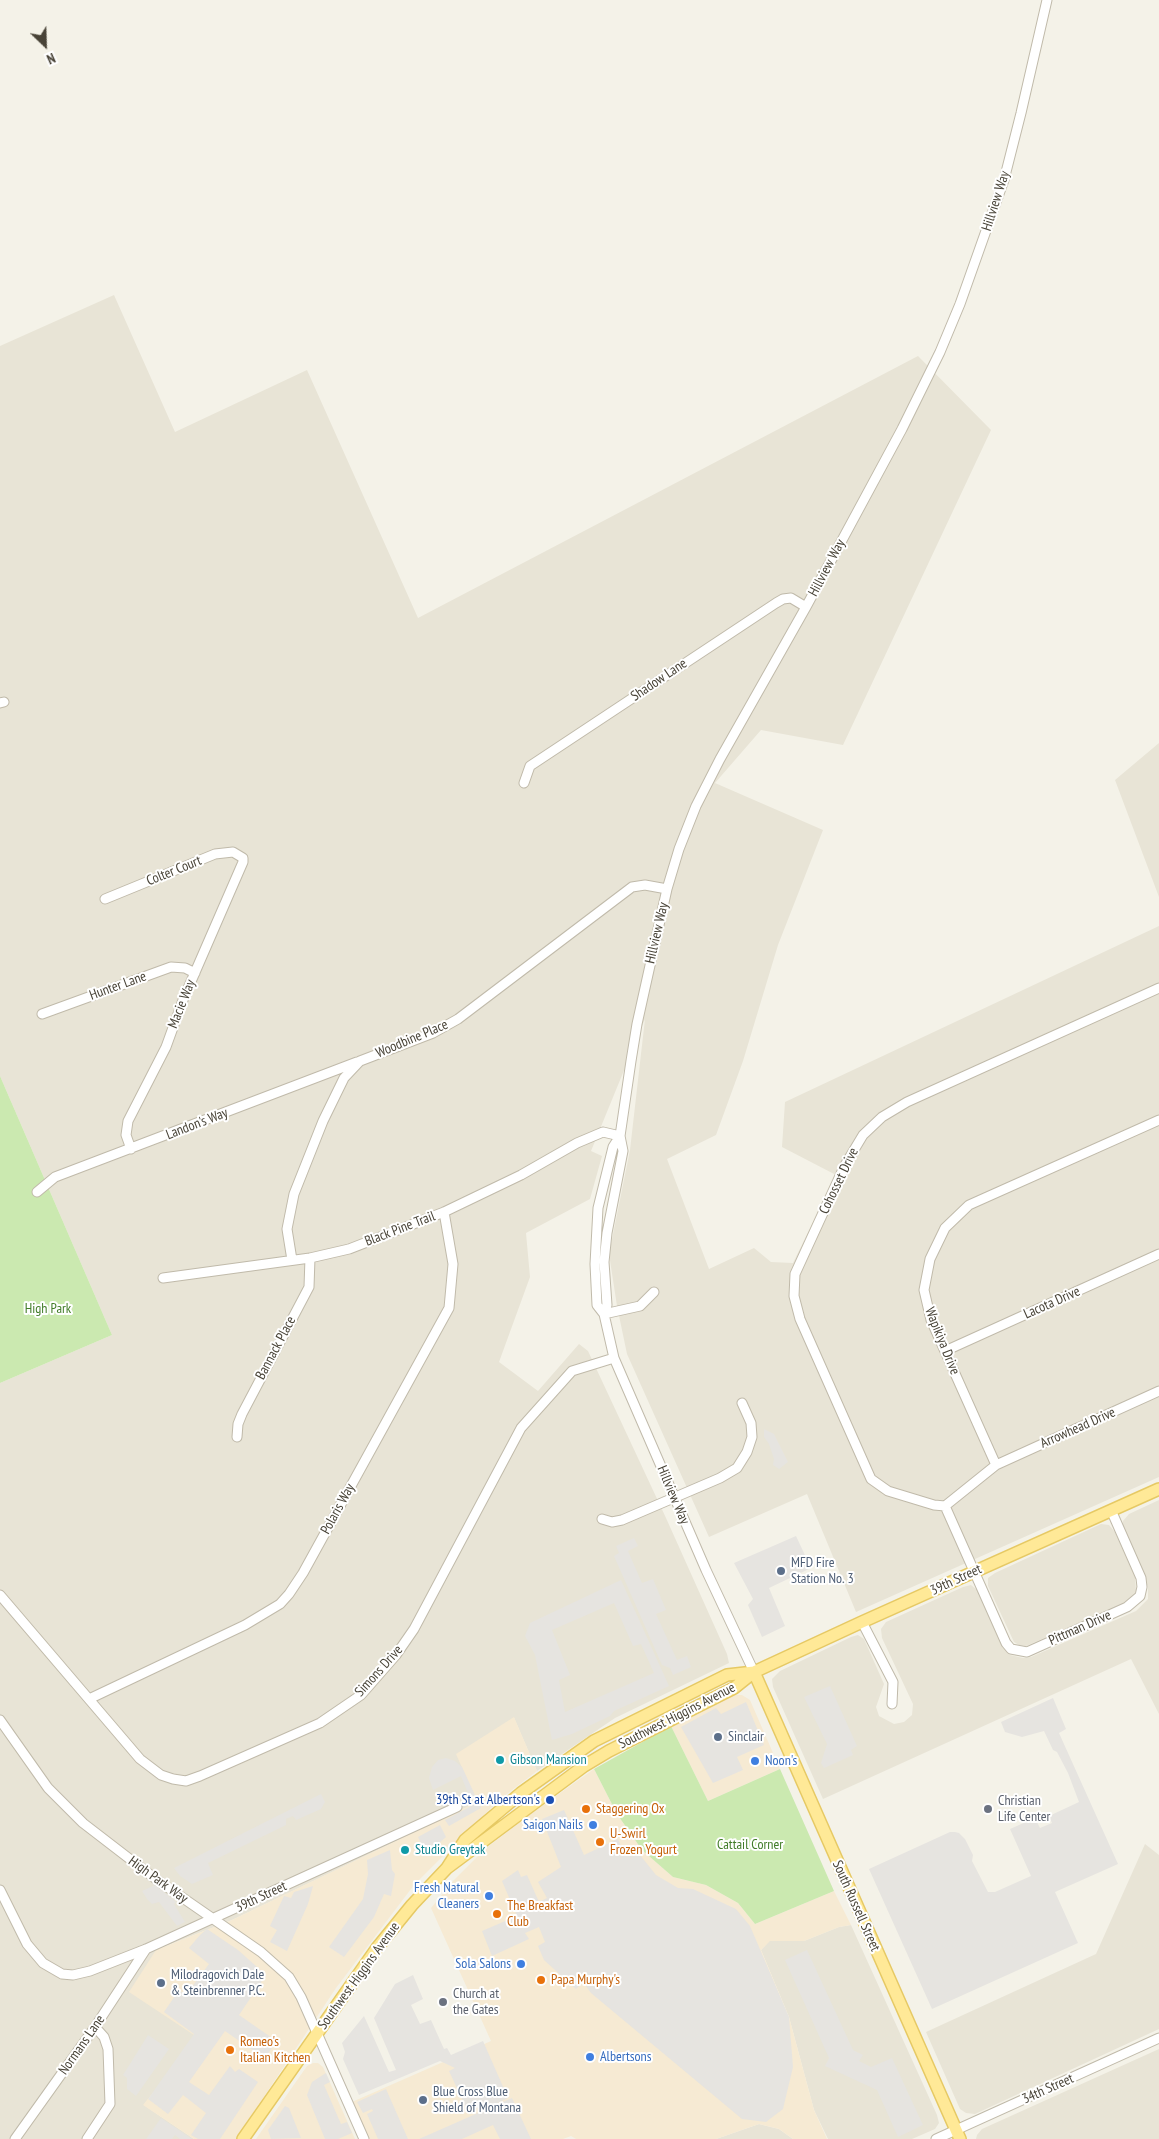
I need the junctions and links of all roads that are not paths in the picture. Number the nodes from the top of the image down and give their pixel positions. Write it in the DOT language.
graph roads {
  1 [pos="1047,0"];
  2 [pos="806,607"];
  3 [pos="524,783"];
  4 [pos="243,858"];
  5 [pos="667,890"];
  6 [pos="105,899"];
  7 [pos="195,973"];
  8 [pos="1159,988"];
  9 [pos="42,1014"];
  10 [pos="360,1061"];
  11 [pos="1159,1120"];
  12 [pos="620,1136"];
  13 [pos="131,1149"];
  14 [pos="37,1192"];
  15 [pos="444,1212"];
  16 [pos="1159,1254"];
  17 [pos="310,1258"];
  18 [pos="292,1260"];
  19 [pos="163,1278"];
  20 [pos="654,1292"];
  21 [pos="604,1314"];
  22 [pos="945,1351"];
  23 [pos="614,1358"];
  24 [pos="1159,1391"];
  25 [pos="742,1403"];
  26 [pos="237,1437"];
  27 [pos="996,1464"];
  28 [pos="1159,1489"];
  29 [pos="675,1498"];
  30 [pos="945,1506"];
  31 [pos="1111,1510"];
  32 [pos="602,1519"];
  33 [pos="975,1571"];
  34 [pos="0,1595"];
  35 [pos="862,1622"];
  36 [pos="754,1672"];
  37 [pos="88,1699"];
  38 [pos="892,1704"];
  39 [pos="0,1720"];
  40 [pos="594,1741"];
  41 [pos="457,1808"];
  42 [pos="505,1824"];
  43 [pos="448,1868"];
  44 [pos="0,1890"];
  45 [pos="213,1919"];
  46 [pos="146,1949"];
  47 [pos="95,2027"];
  48 [pos="317,2034"];
  49 [pos="1159,2038"];
  50 [pos="958,2135"];
  51 [pos="16,2139"];
  52 [pos="87,2139"];
  53 [pos="243,2139"];
  54 [pos="364,2139"];
  55 [pos="936,2139"];
  1 -- 2 [label="street, Hillview Way"];
  2 -- 3 [label="street, Shadow Lane"];
  2 -- 5 [label="street, Hillview Way"];
  4 -- 6 [label="street, Colter Court"];
  4 -- 7 [label="street, Macie Way"];
  5 -- 10 [label="street, Woodbine Place"];
  5 -- 12 [label="street, Hillview Way"];
  7 -- 9 [label="street, Hunter Lane"];
  7 -- 13 [label="street, Macie Way"];
  8 -- 30 [label="street, Cohosset Drive"];
  10 -- 13 [label="street, Landon's Way"];
  10 -- 18 [label="street, Woodbine Place"];
  11 -- 22 [label="street, Wapikiya Drive"];
  12 -- 15 [label="street, Black Pine Trail"];
  12 -- 21 [label="street, Hillview Way"];
  12 -- 21 [label="street, Hillview Way"];
  13 -- 14 [label="street, Landon's Way"];
  15 -- 17 [label="street, Black Pine Trail"];
  15 -- 37 [label="street, Polaris Way"];
  16 -- 22 [label="street, Lacota Drive"];
  17 -- 18 [label="street, Black Pine Trail"];
  17 -- 26 [label="street, Bannack Place"];
  18 -- 19 [label="street, Black Pine Trail"];
  20 -- 21 [label="street"];
  21 -- 23 [label="street, Hillview Way"];
  22 -- 27 [label="street, Wapikiya Drive"];
  23 -- 29 [label="street, Hillview Way"];
  23 -- 37 [label="street, Simons Drive"];
  24 -- 27 [label="street, Arrowhead Drive"];
  25 -- 29 [label="street"];
  27 -- 30 [label="street"];
  28 -- 31 [label="main road, 39th Street"];
  29 -- 32 [label="street"];
  29 -- 36 [label="street, Hillview Way"];
  30 -- 33 [label="street"];
  31 -- 33 [label="main road, 39th Street"];
  31 -- 33 [label="street, Pittman Drive"];
  33 -- 35 [label="main road, 39th Street"];
  34 -- 37 [label="street, Simons Drive"];
  35 -- 36 [label="main road, 39th Street"];
  35 -- 38 [label="street"];
  36 -- 40 [label="main road, Southwest Higgins Avenue"];
  36 -- 42 [label="main road, Southwest Higgins Avenue"];
  36 -- 50 [label="main road, South Russell Street"];
  39 -- 45 [label="street, High Park Way"];
  40 -- 42 [label="main road, Southwest Higgins Avenue"];
  40 -- 43 [label="main road, Southwest Higgins Avenue"];
  41 -- 45 [label="street, 39th Street"];
  42 -- 43 [label="main road, Southwest Higgins Avenue"];
  43 -- 48 [label="main road, Southwest Higgins Avenue"];
  44 -- 46 [label="street, 39th Street"];
  45 -- 46 [label="street, 39th Street"];
  45 -- 48 [label="street, High Park Way"];
  46 -- 47 [label="street, Normans Lane"];
  47 -- 51 [label="street, Normans Lane"];
  47 -- 52 [label="street"];
  48 -- 53 [label="main road, Southwest Higgins Avenue"];
  48 -- 54 [label="street, High Park Way"];
  49 -- 50 [label="street, 34th Street"];
  50 -- 55 [label="street, 34th Street"];
}
